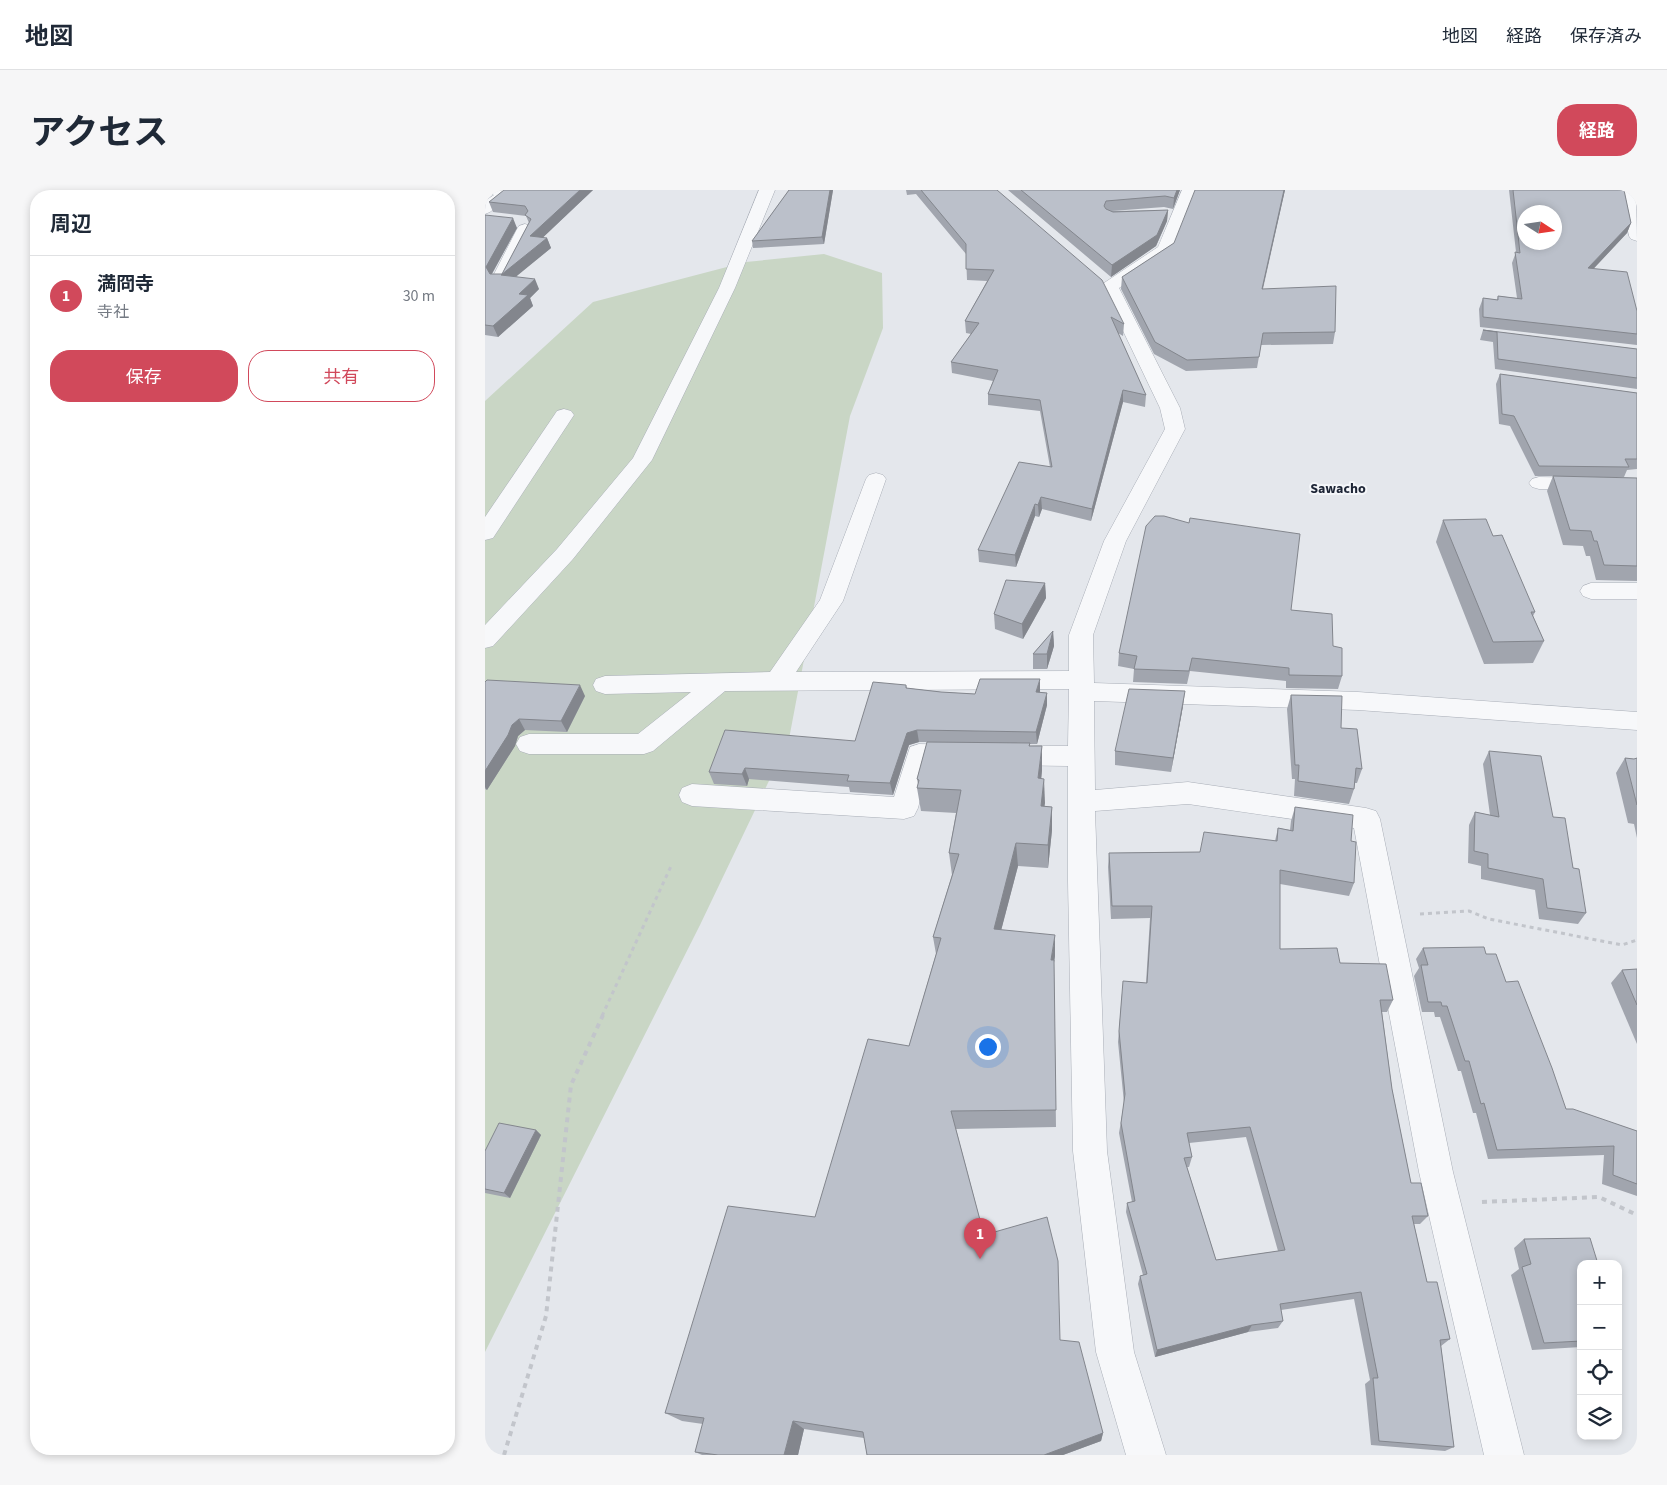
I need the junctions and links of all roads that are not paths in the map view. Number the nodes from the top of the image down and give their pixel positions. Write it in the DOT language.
graph roads {
  1 [pos="767,190"];
  2 [pos="1190,190"];
  3 [pos="1627,190"];
  4 [pos="502,191"];
  5 [pos="488,215"];
  6 [pos="520,223"];
  7 [pos="1637,236"];
  8 [pos="500,278"];
  9 [pos="564,415"];
  10 [pos="876,479"];
  11 [pos="1539,483"];
  12 [pos="1637,484"];
  13 [pos="485,532"];
  14 [pos="1637,591"];
  15 [pos="1591,592"];
  16 [pos="488,632"];
  17 [pos="777,682"];
  18 [pos="718,683"];
  19 [pos="605,685"];
  20 [pos="1080,686"];
  21 [pos="1637,721"];
  22 [pos="529,744"];
  23 [pos="1081,756"];
  24 [pos="692,796"];
  25 [pos="1081,802"];
  26 [pos="1146,1455"];
  27 [pos="1504,1455"];
  1 -- 16 [label="street"];
  2 -- 20 [label="street"];
  3 -- 7 [label="street"];
  4 -- 5 [label="street"];
  6 -- 8 [label="street"];
  9 -- 13 [label="street"];
  10 -- 17 [label="street"];
  11 -- 12 [label="street"];
  14 -- 15 [label="street"];
  17 -- 18 [label="street"];
  17 -- 20 [label="street"];
  18 -- 19 [label="street"];
  18 -- 22 [label="street"];
  20 -- 21 [label="street"];
  20 -- 23 [label="street"];
  23 -- 24 [label="street"];
  23 -- 25 [label="street"];
  25 -- 26 [label="street"];
  25 -- 27 [label="street"];
}
